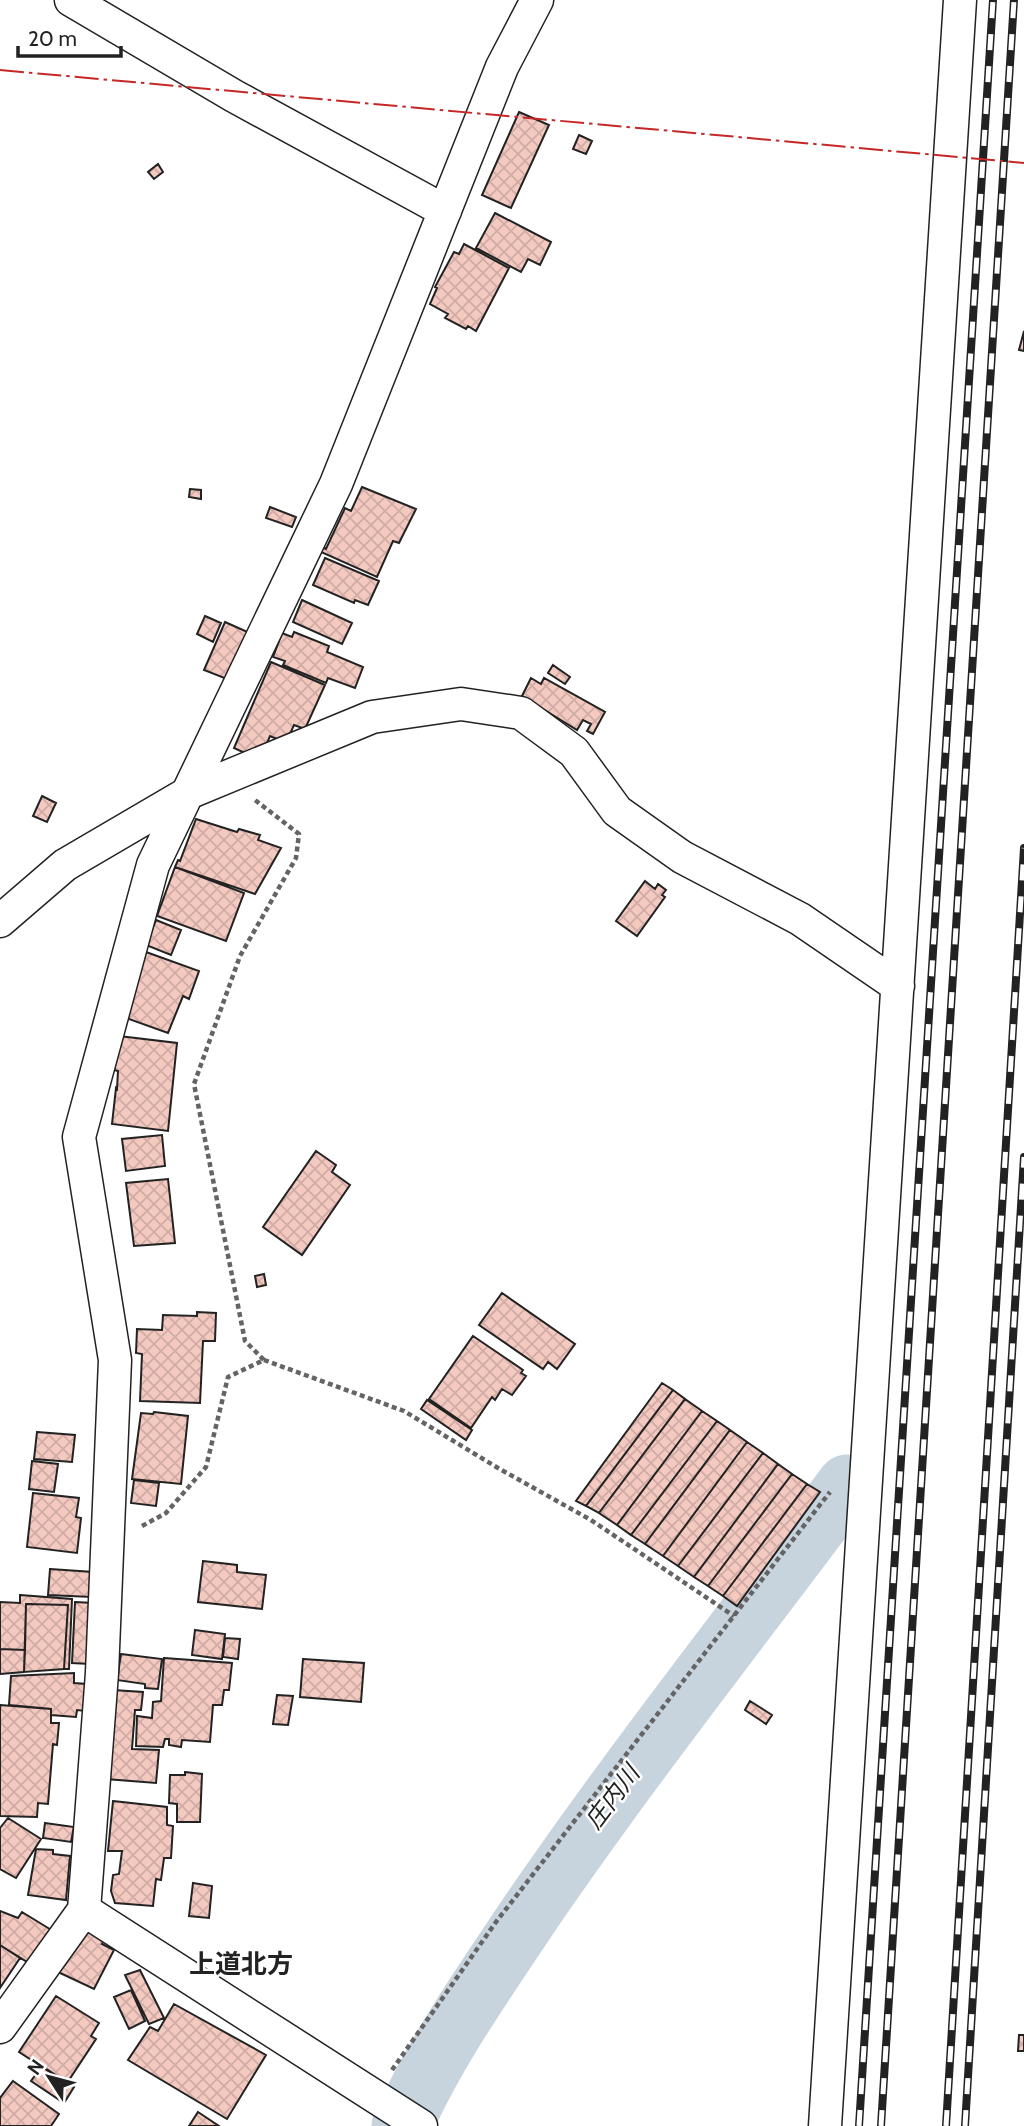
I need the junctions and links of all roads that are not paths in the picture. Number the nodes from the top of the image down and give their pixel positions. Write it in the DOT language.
graph roads {
  1 [pos="71,0"];
  2 [pos="537,0"];
  3 [pos="960,0"];
  4 [pos="445,211"];
  5 [pos="188,793"];
  6 [pos="0,921"];
  7 [pos="898,986"];
  8 [pos="84,1910"];
  9 [pos="0,2027"];
  10 [pos="421,2126"];
  11 [pos="825,2126"];
  1 -- 4 [label="street"];
  2 -- 4 [label="street"];
  3 -- 7 [label="street"];
  4 -- 5 [label="street"];
  5 -- 6 [label="street"];
  5 -- 7 [label="street"];
  5 -- 8 [label="street"];
  7 -- 11 [label="street"];
  8 -- 9 [label="street"];
  8 -- 10 [label="street"];
}
